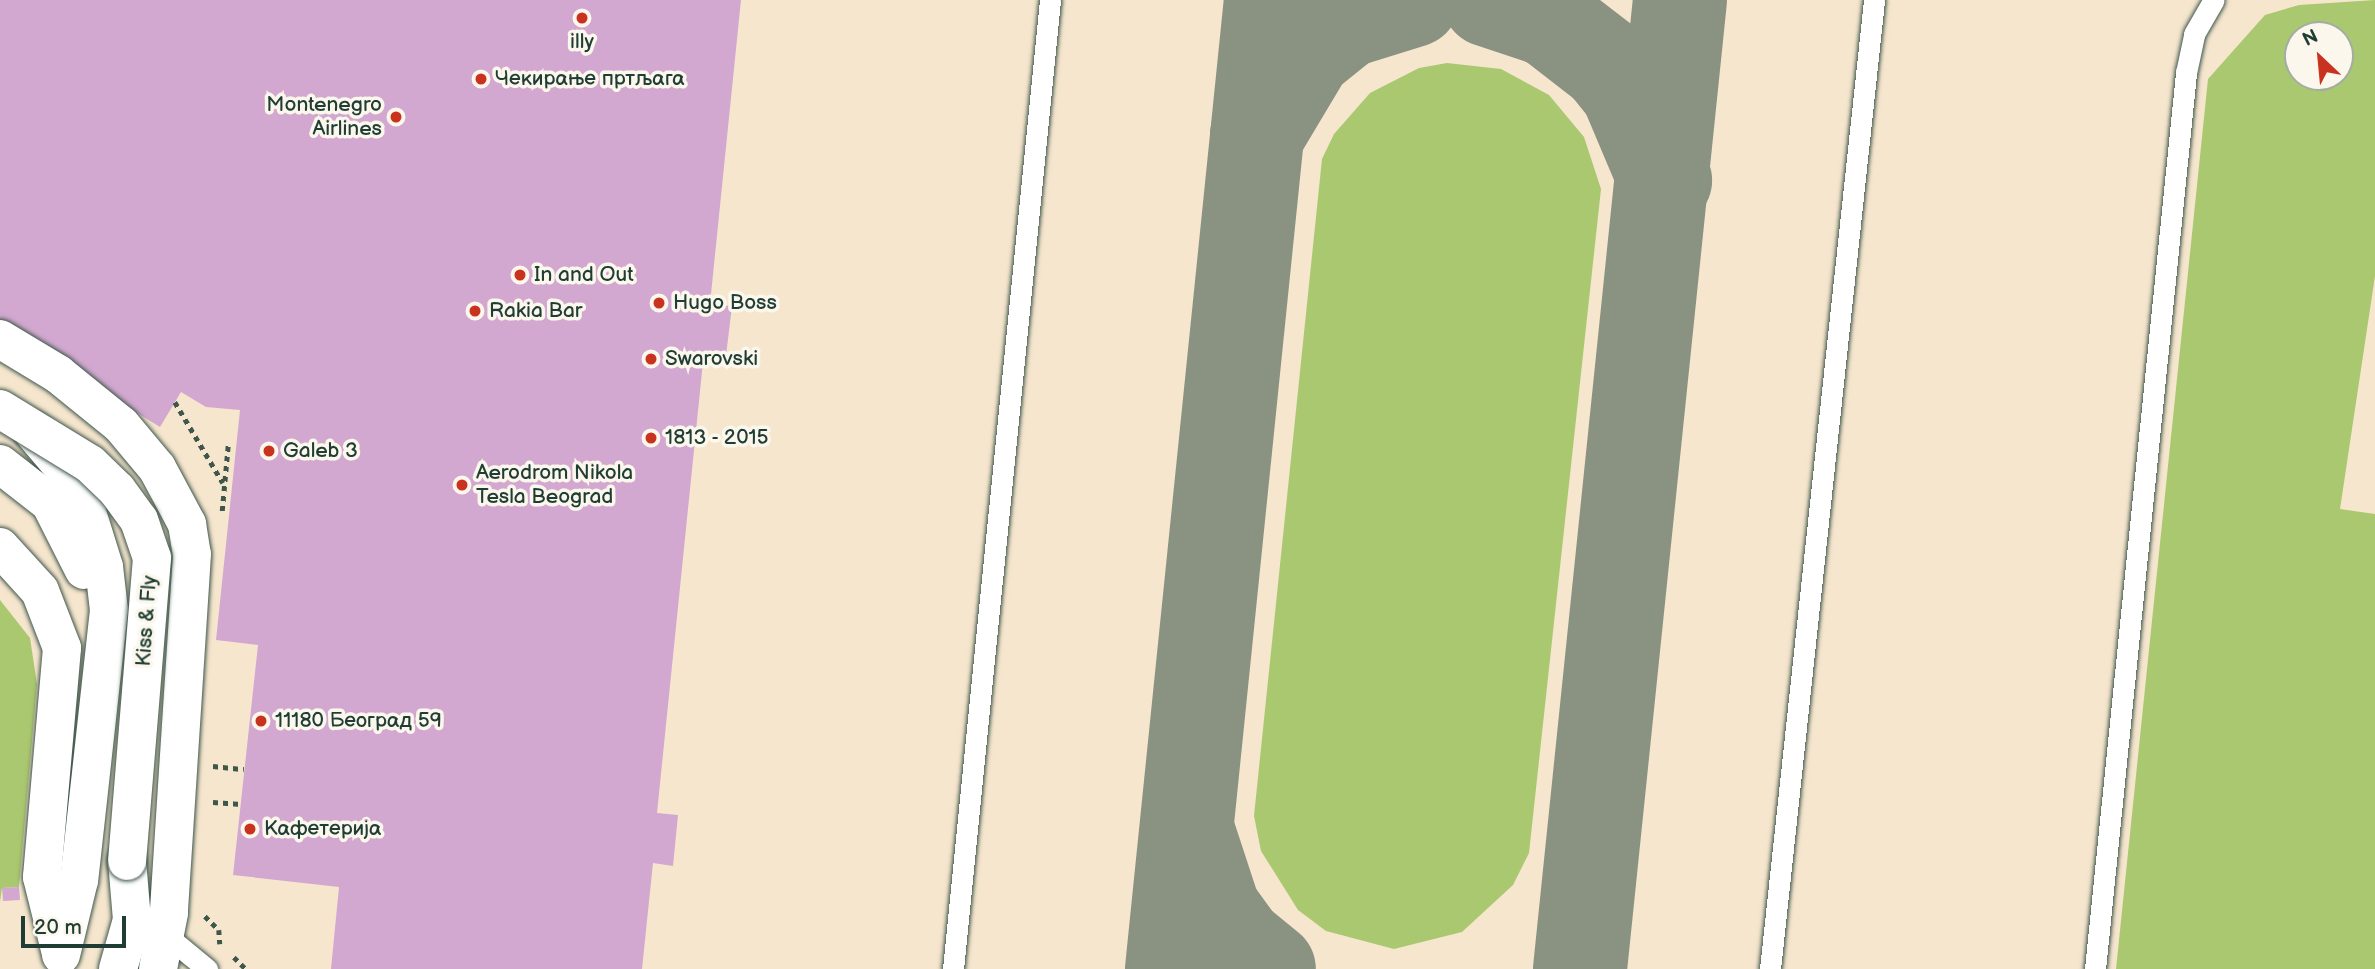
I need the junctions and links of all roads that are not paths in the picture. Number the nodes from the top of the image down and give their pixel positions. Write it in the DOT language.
graph roads {
  1 [pos="1050,0"];
  2 [pos="1874,0"];
  3 [pos="2214,0"];
  4 [pos="0,339"];
  5 [pos="0,402"];
  6 [pos="0,409"];
  7 [pos="0,464"];
  8 [pos="0,547"];
  9 [pos="174,932"];
  10 [pos="62,962"];
  11 [pos="118,968"];
  12 [pos="207,969"];
  13 [pos="953,969"];
  14 [pos="1770,969"];
  15 [pos="2095,969"];
  1 -- 13 [label="lane"];
  2 -- 14 [label="lane"];
  3 -- 15 [label="lane"];
  4 -- 9 [label="street"];
  5 -- 10 [label="street"];
  6 -- 11 [label="street, Kiss & Fly, bridge"];
  7 -- 10 [label="street"];
  8 -- 10 [label="street"];
  9 -- 12 [label="lane"];
}
